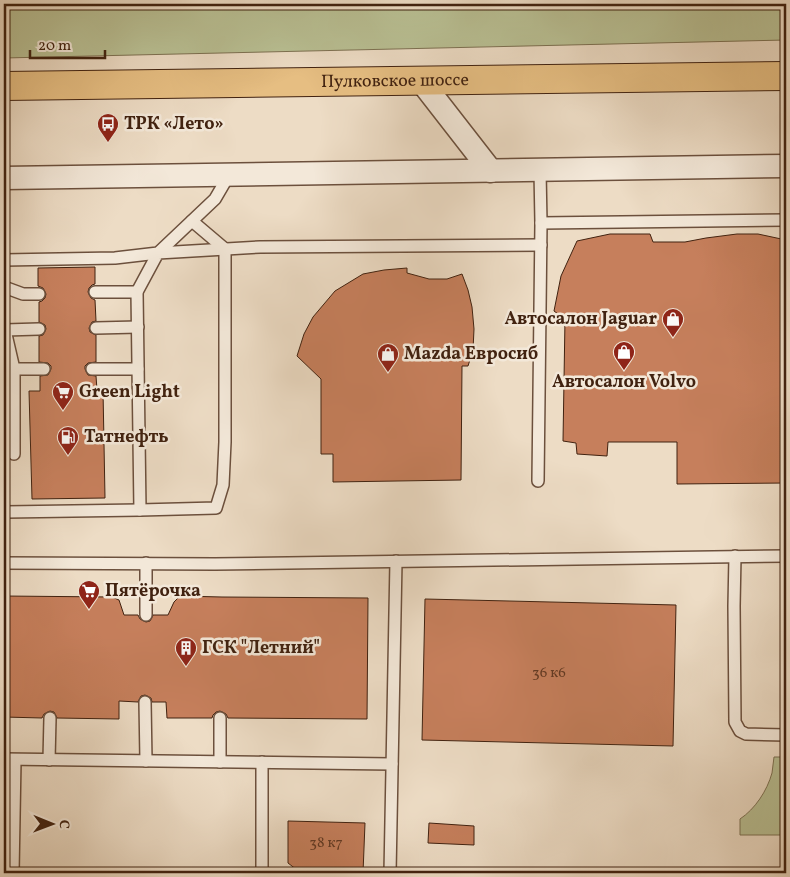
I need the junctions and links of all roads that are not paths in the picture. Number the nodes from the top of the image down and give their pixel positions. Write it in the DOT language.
graph roads {
  1 [pos="786,76"];
  2 [pos="421,81"];
  3 [pos="4,86"];
  4 [pos="786,166"];
  5 [pos="491,171"];
  6 [pos="540,171"];
  7 [pos="229,175"];
  8 [pos="4,178"];
  9 [pos="786,220"];
  10 [pos="192,221"];
  11 [pos="541,223"];
  12 [pos="541,245"];
  13 [pos="225,249"];
  14 [pos="158,253"];
  15 [pos="4,260"];
  16 [pos="4,287"];
  17 [pos="95,292"];
  18 [pos="137,292"];
  19 [pos="39,294"];
  20 [pos="138,327"];
  21 [pos="96,328"];
  22 [pos="4,329"];
  23 [pos="39,329"];
  24 [pos="138,368"];
  25 [pos="14,369"];
  26 [pos="44,369"];
  27 [pos="92,369"];
  28 [pos="14,454"];
  29 [pos="538,481"];
  30 [pos="4,510"];
  31 [pos="140,510"];
  32 [pos="735,556"];
  33 [pos="786,556"];
  34 [pos="396,561"];
  35 [pos="4,563"];
  36 [pos="146,563"];
  37 [pos="146,615"];
  38 [pos="145,702"];
  39 [pos="50,718"];
  40 [pos="220,718"];
  41 [pos="786,735"];
  42 [pos="9,760"];
  43 [pos="49,760"];
  44 [pos="146,761"];
  45 [pos="220,762"];
  46 [pos="262,762"];
  47 [pos="392,764"];
  48 [pos="13,873"];
  49 [pos="262,873"];
  50 [pos="390,873"];
  1 -- 2 [label="main road, Пулковское шоссе"];
  2 -- 3 [label="main road, Пулковское шоссе"];
  2 -- 5 [label="street"];
  4 -- 6 [label="street"];
  5 -- 6 [label="street"];
  5 -- 7 [label="street"];
  6 -- 11 [label="lane"];
  7 -- 8 [label="street"];
  7 -- 10 [label="lane"];
  9 -- 11 [label="lane"];
  10 -- 13 [label="lane"];
  10 -- 14 [label="lane"];
  11 -- 12 [label="lane"];
  12 -- 13 [label="lane"];
  12 -- 29 [label="lane"];
  13 -- 14 [label="lane"];
  13 -- 31 [label="lane"];
  14 -- 15 [label="lane"];
  14 -- 18 [label="lane"];
  16 -- 19 [label="lane"];
  17 -- 18 [label="lane"];
  18 -- 20 [label="lane"];
  20 -- 21 [label="lane"];
  20 -- 24 [label="lane"];
  22 -- 23 [label="lane"];
  22 -- 25 [label="lane"];
  24 -- 27 [label="lane"];
  24 -- 31 [label="lane"];
  25 -- 26 [label="lane"];
  25 -- 28 [label="lane"];
  30 -- 31 [label="lane"];
  32 -- 33 [label="lane"];
  32 -- 34 [label="lane"];
  32 -- 41 [label="lane"];
  34 -- 36 [label="lane"];
  34 -- 47 [label="lane"];
  35 -- 36 [label="lane"];
  36 -- 37 [label="lane"];
  38 -- 44 [label="lane"];
  39 -- 43 [label="lane"];
  40 -- 45 [label="lane"];
  42 -- 43 [label="lane"];
  42 -- 48 [label="lane"];
  43 -- 44 [label="lane"];
  44 -- 45 [label="lane"];
  45 -- 46 [label="lane"];
  46 -- 47 [label="lane"];
  46 -- 49 [label="lane"];
  47 -- 50 [label="lane"];
}
